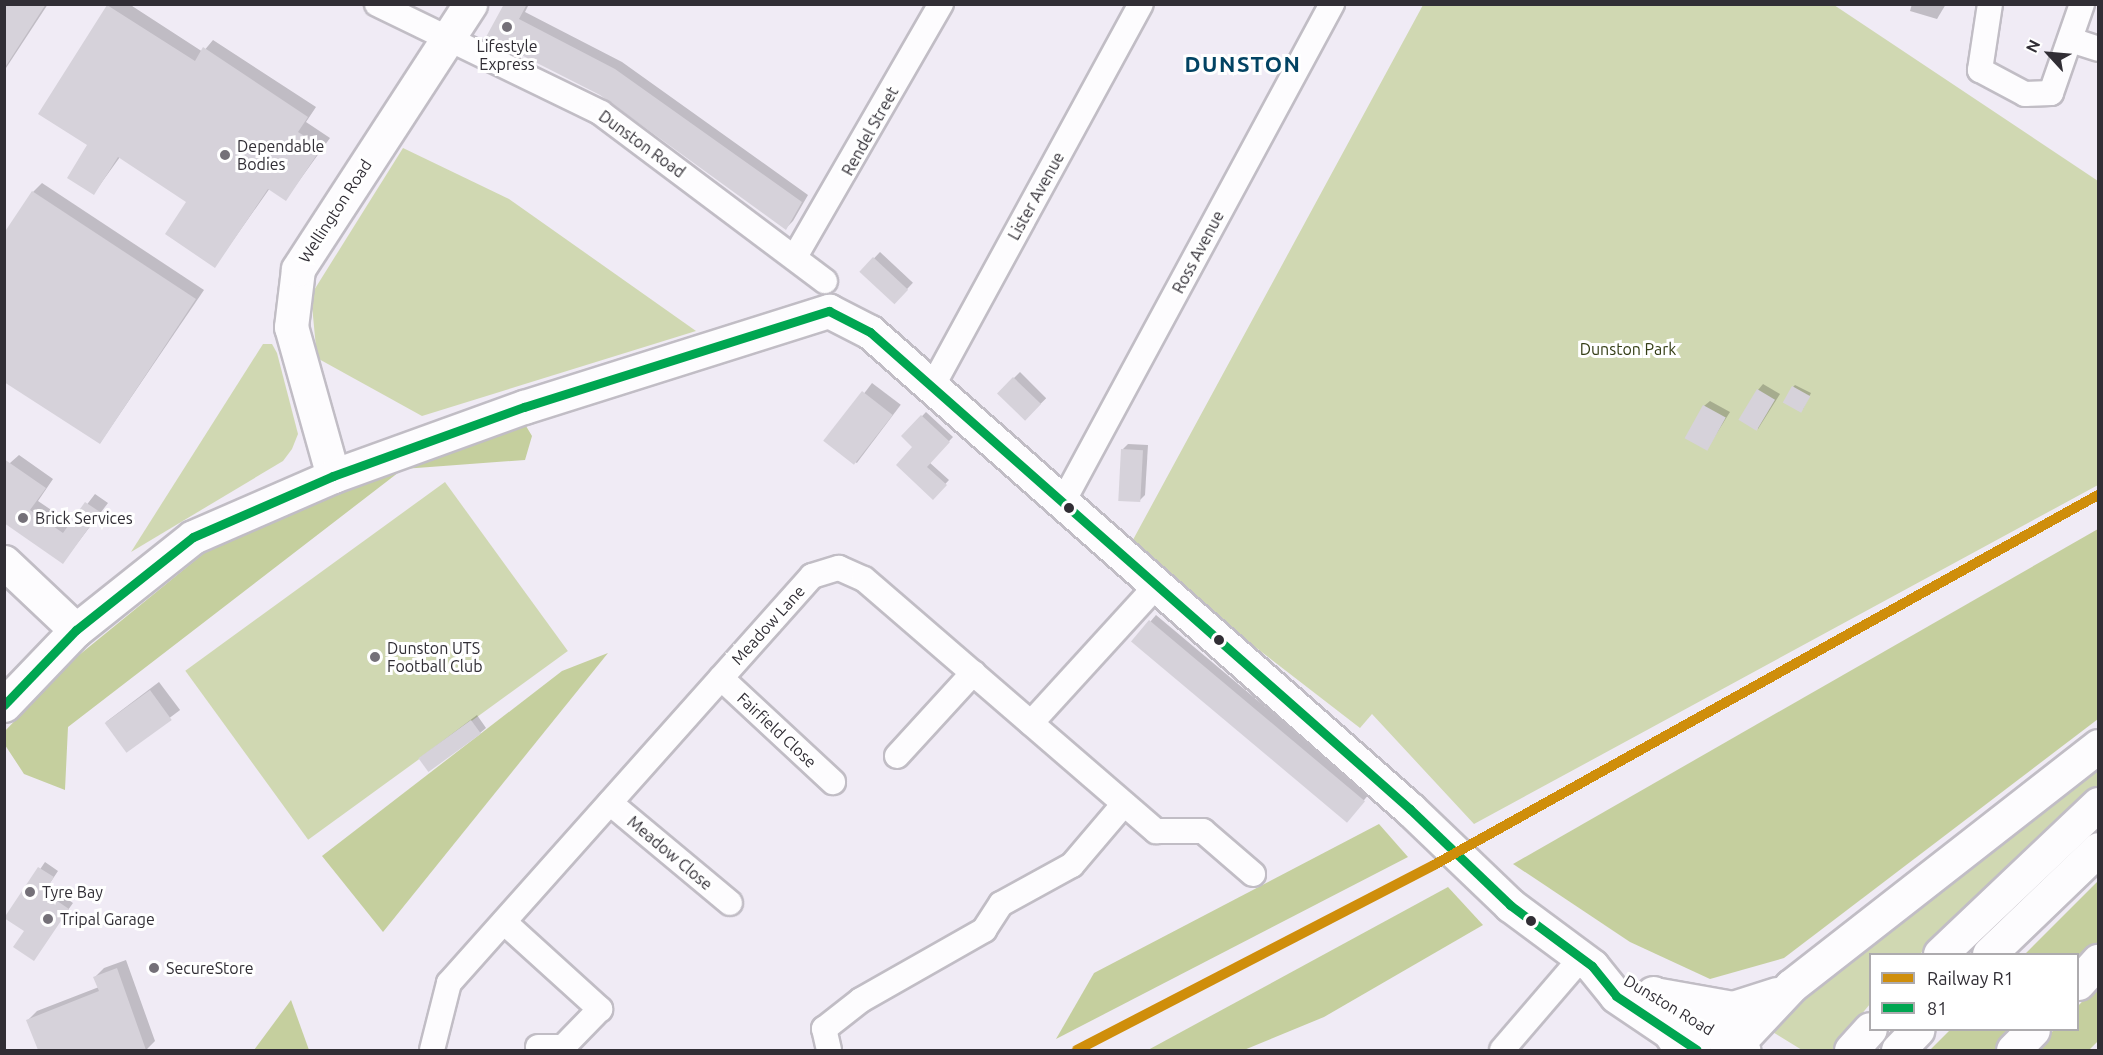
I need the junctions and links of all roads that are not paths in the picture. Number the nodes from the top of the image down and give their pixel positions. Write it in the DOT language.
graph roads {
  1 [pos="377,4"];
  2 [pos="470,4"];
  3 [pos="941,4"];
  4 [pos="1141,4"];
  5 [pos="1332,4"];
  6 [pos="1990,4"];
  7 [pos="2082,4"];
  8 [pos="2071,40"];
  9 [pos="446,41"];
  10 [pos="2098,50"];
  11 [pos="796,255"];
  12 [pos="825,281"];
  13 [pos="932,387"];
  14 [pos="333,476"];
  15 [pos="1064,500"];
  16 [pos="4,562"];
  17 [pos="1158,584"];
  18 [pos="76,630"];
  19 [pos="973,673"];
  20 [pos="721,678"];
  21 [pos="4,705"];
  22 [pos="1031,723"];
  23 [pos="2098,746"];
  24 [pos="897,756"];
  25 [pos="833,782"];
  26 [pos="610,803"];
  27 [pos="1124,804"];
  28 [pos="2098,804"];
  29 [pos="2098,849"];
  30 [pos="1253,874"];
  31 [pos="730,903"];
  32 [pos="504,922"];
  33 [pos="1941,953"];
  34 [pos="1990,953"];
  35 [pos="2098,961"];
  36 [pos="1586,962"];
  37 [pos="2079,982"];
  38 [pos="1791,986"];
  39 [pos="1654,994"];
  40 [pos="1869,1030"];
  41 [pos="1915,1031"];
  42 [pos="2031,1031"];
  43 [pos="1675,1042"];
  44 [pos="1517,1045"];
  45 [pos="538,1047"];
  46 [pos="1737,1049"];
  47 [pos="432,1050"];
  48 [pos="829,1050"];
  49 [pos="1697,1050"];
  50 [pos="1851,1050"];
  51 [pos="1898,1050"];
  52 [pos="2013,1050"];
  1 -- 9 [label="street, Dunston Road"];
  2 -- 9 [label="main road, Wellington Road"];
  3 -- 11 [label="street, Rendel Street"];
  4 -- 13 [label="street, Lister Avenue"];
  5 -- 15 [label="street, Ross Avenue"];
  6 -- 8 [label="street"];
  7 -- 8 [label="street"];
  8 -- 10 [label="street"];
  9 -- 11 [label="street, Dunston Road"];
  9 -- 14 [label="main road, Wellington Road"];
  11 -- 12 [label="street, Dunston Road"];
  13 -- 14 [label="main road, Dunston Road"];
  13 -- 15 [label="main road, Dunston Road"];
  14 -- 18 [label="main road, Dunston Road"];
  15 -- 17 [label="main road, Dunston Road"];
  16 -- 18 [label="main road"];
  17 -- 22 [label="street"];
  17 -- 36 [label="main road, Dunston Road"];
  18 -- 21 [label="main road, Dunston Road"];
  19 -- 20 [label="street, Meadow Lane"];
  19 -- 22 [label="street, Meadow Lane"];
  19 -- 24 [label="street"];
  20 -- 25 [label="street, Fairfield Close"];
  20 -- 26 [label="street, Meadow Lane"];
  22 -- 27 [label="street, Meadow Lane"];
  23 -- 38 [label="main road"];
  26 -- 31 [label="street, Meadow Close"];
  26 -- 32 [label="street, Meadow Lane"];
  27 -- 30 [label="street, Meadow Lane"];
  27 -- 48 [label="street"];
  28 -- 33 [label="main road"];
  29 -- 34 [label="main road"];
  32 -- 45 [label="street"];
  32 -- 47 [label="street, Meadow Lane"];
  35 -- 37 [label="main road"];
  36 -- 39 [label="main road, Dunston Road"];
  36 -- 43 [label="main road, Dunston Road"];
  36 -- 44 [label="street"];
  38 -- 39 [label="main road"];
  38 -- 46 [label="main road"];
  39 -- 46 [label="main road, Dunston Road"];
  40 -- 50 [label="main road"];
  41 -- 51 [label="main road"];
  42 -- 52 [label="main road"];
  43 -- 49 [label="main road, Dunston Road"];
}
